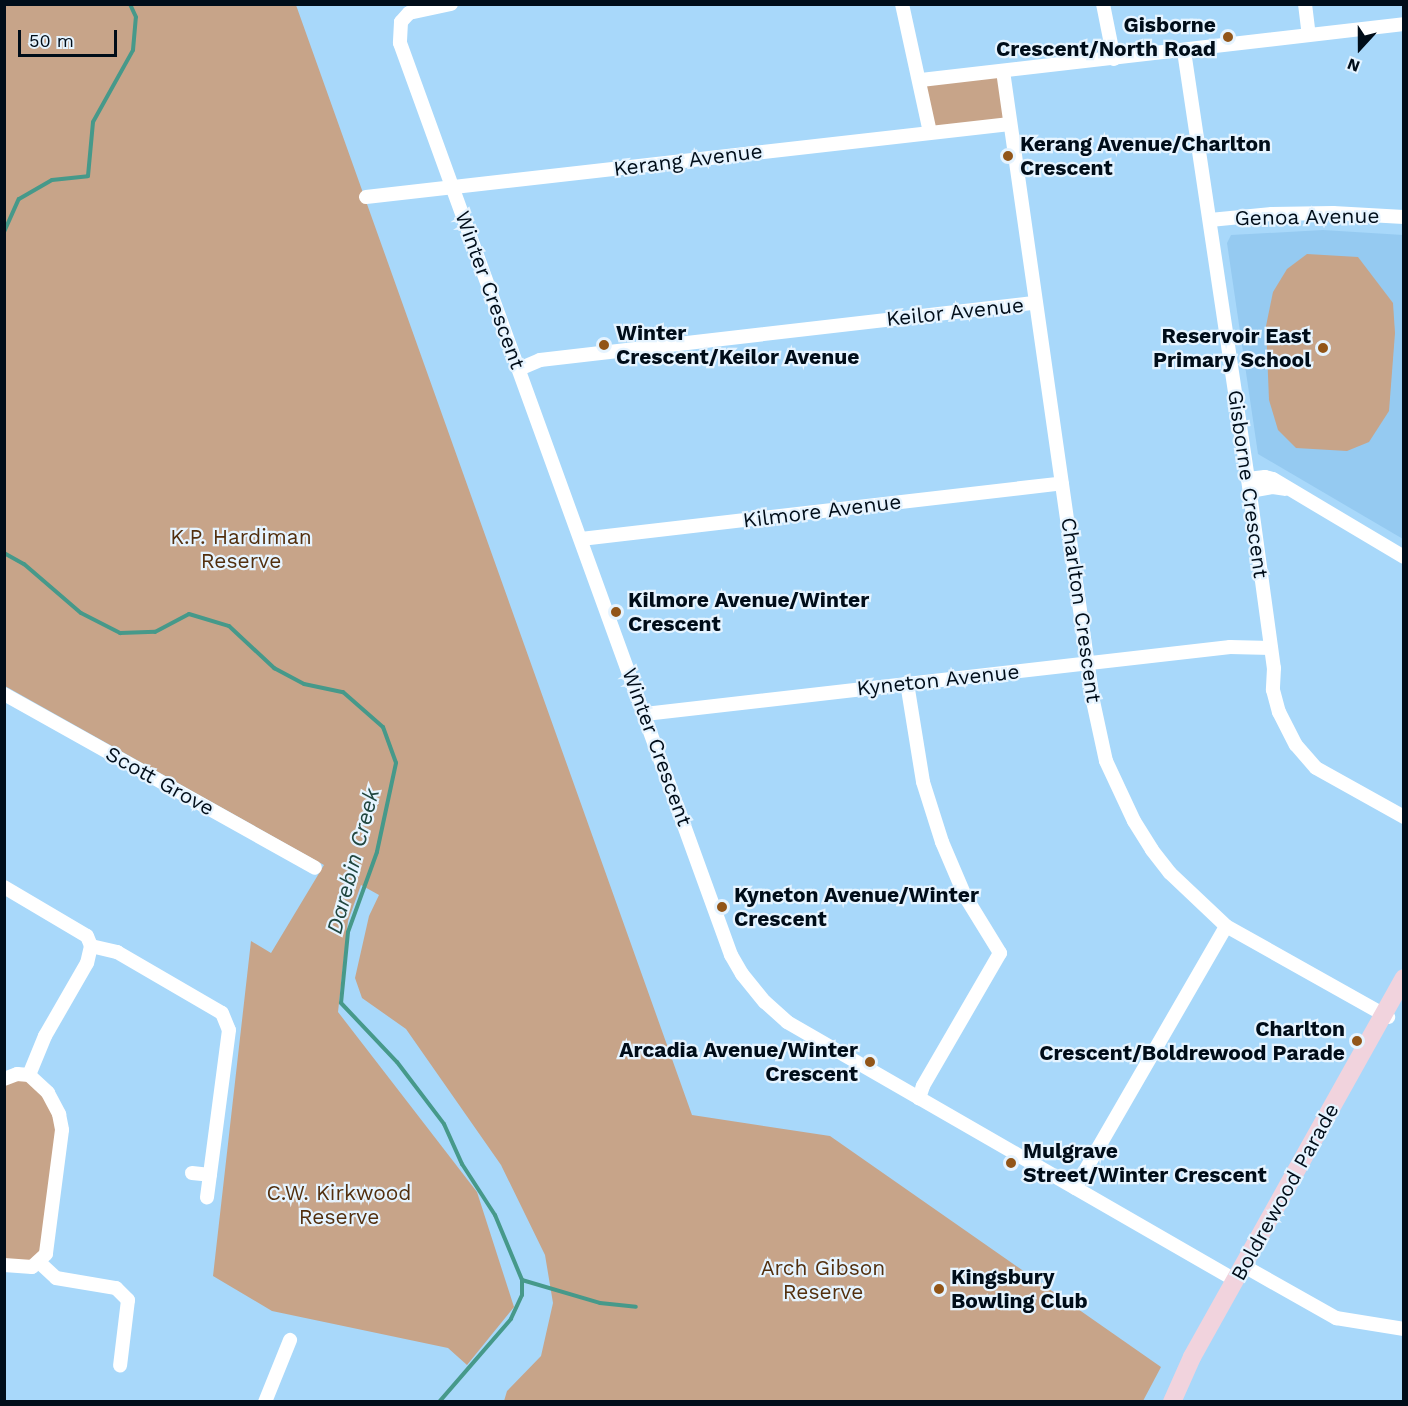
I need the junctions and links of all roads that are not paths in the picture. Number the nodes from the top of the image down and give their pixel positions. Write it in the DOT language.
graph roads {
  1 [pos="451,4"];
  2 [pos="902,4"];
  3 [pos="1104,4"];
  4 [pos="1305,4"];
  5 [pos="1404,24"];
  6 [pos="1309,35"];
  7 [pos="1184,51"];
  8 [pos="1114,59"];
  9 [pos="1003,71"];
  10 [pos="921,80"];
  11 [pos="1010,123"];
  12 [pos="930,132"];
  13 [pos="453,187"];
  14 [pos="366,197"];
  15 [pos="1404,217"];
  16 [pos="1210,220"];
  17 [pos="1036,303"];
  18 [pos="519,369"];
  19 [pos="1062,483"];
  20 [pos="1249,485"];
  21 [pos="581,539"];
  22 [pos="1404,557"];
  23 [pos="1271,642"];
  24 [pos="1088,664"];
  25 [pos="907,682"];
  26 [pos="4,694"];
  27 [pos="645,714"];
  28 [pos="1404,817"];
  29 [pos="315,868"];
  30 [pos="4,886"];
  31 [pos="1226,926"];
  32 [pos="91,946"];
  33 [pos="1404,978"];
  34 [pos="1404,993"];
  35 [pos="1383,1020"];
  36 [pos="29,1075"];
  37 [pos="4,1079"];
  38 [pos="918,1098"];
  39 [pos="192,1173"];
  40 [pos="210,1175"];
  41 [pos="1075,1188"];
  42 [pos="207,1197"];
  43 [pos="40,1263"];
  44 [pos="4,1265"];
  45 [pos="1240,1273"];
  46 [pos="1404,1329"];
  47 [pos="290,1340"];
  48 [pos="1192,1357"];
  49 [pos="120,1365"];
  50 [pos="265,1401"];
  51 [pos="1162,1401"];
  52 [pos="1172,1401"];
  1 -- 13 [label="street, Winter Crescent"];
  2 -- 10 [label="street"];
  3 -- 8 [label="street"];
  4 -- 6 [label="street"];
  5 -- 6 [label="street"];
  6 -- 7 [label="street"];
  7 -- 8 [label="street"];
  7 -- 16 [label="street, Gisborne Crescent"];
  8 -- 9 [label="street"];
  9 -- 10 [label="street"];
  9 -- 11 [label="street, Charlton Crescent"];
  10 -- 12 [label="street"];
  11 -- 12 [label="street, Kerang Avenue"];
  11 -- 17 [label="street, Charlton Crescent"];
  12 -- 13 [label="street, Kerang Avenue"];
  13 -- 14 [label="street, Kerang Avenue"];
  13 -- 18 [label="street, Winter Crescent"];
  15 -- 16 [label="street, Genoa Avenue"];
  16 -- 20 [label="street, Gisborne Crescent"];
  17 -- 18 [label="street, Keilor Avenue"];
  17 -- 19 [label="street, Charlton Crescent"];
  18 -- 21 [label="street, Winter Crescent"];
  19 -- 21 [label="street, Kilmore Avenue"];
  19 -- 24 [label="street, Charlton Crescent"];
  20 -- 22 [label="street"];
  20 -- 23 [label="street, Gisborne Crescent"];
  21 -- 27 [label="street, Winter Crescent"];
  23 -- 24 [label="street, Kyneton Avenue"];
  23 -- 28 [label="street, Gisborne Crescent"];
  24 -- 25 [label="street, Kyneton Avenue"];
  24 -- 31 [label="street, Charlton Crescent"];
  25 -- 27 [label="street, Kyneton Avenue"];
  25 -- 38 [label="street"];
  26 -- 29 [label="street, Scott Grove"];
  27 -- 38 [label="street, Winter Crescent"];
  30 -- 32 [label="street"];
  31 -- 35 [label="street, Charlton Crescent"];
  31 -- 41 [label="street"];
  32 -- 36 [label="street"];
  32 -- 40 [label="street"];
  33 -- 35 [label="main road, Boldrewood Parade"];
  34 -- 35 [label="main road, Boldrewood Parade"];
  35 -- 45 [label="main road, Boldrewood Parade"];
  36 -- 37 [label="street"];
  36 -- 43 [label="street"];
  38 -- 41 [label="street, Winter Crescent"];
  39 -- 40 [label="street"];
  40 -- 42 [label="street"];
  41 -- 45 [label="street, Winter Crescent"];
  43 -- 44 [label="street"];
  43 -- 49 [label="street"];
  45 -- 46 [label="street, Winter Crescent"];
  45 -- 48 [label="main road, Boldrewood Parade"];
  47 -- 50 [label="street"];
  48 -- 51 [label="main road, Boldrewood Parade"];
  48 -- 52 [label="main road, Boldrewood Parade"];
}
